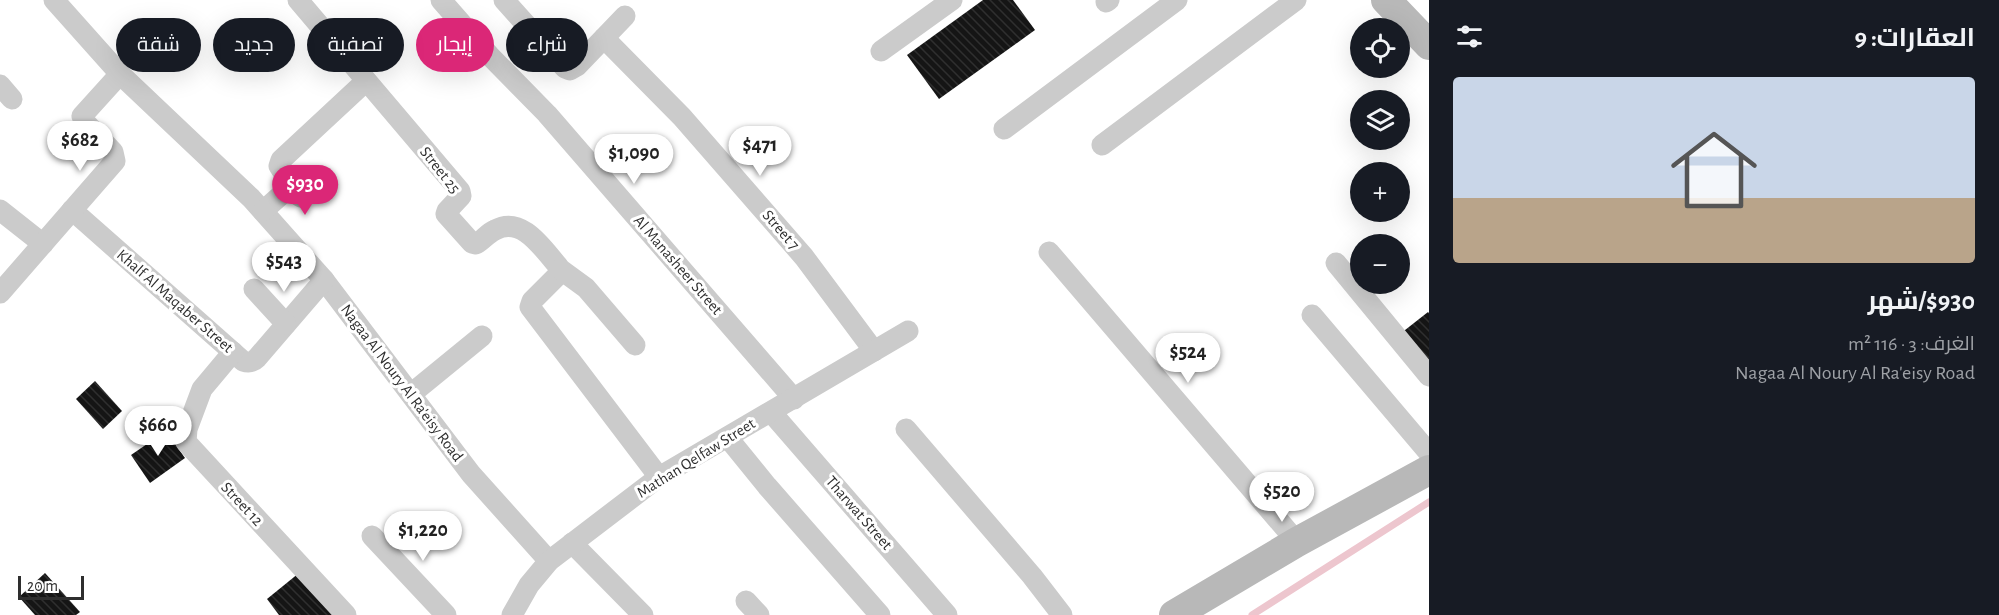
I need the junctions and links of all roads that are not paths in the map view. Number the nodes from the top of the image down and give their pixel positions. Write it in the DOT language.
graph roads {
  1 [pos="54,0"];
  2 [pos="298,0"];
  3 [pos="441,0"];
  4 [pos="504,0"];
  5 [pos="952,0"];
  6 [pos="1177,0"];
  7 [pos="1296,0"];
  8 [pos="1386,0"];
  9 [pos="625,16"];
  10 [pos="604,39"];
  11 [pos="1429,45"];
  12 [pos="881,51"];
  13 [pos="120,74"];
  14 [pos="366,81"];
  15 [pos="1004,129"];
  16 [pos="1102,145"];
  17 [pos="317,185"];
  18 [pos="288,189"];
  19 [pos="0,210"];
  20 [pos="72,210"];
  21 [pos="263,211"];
  22 [pos="43,244"];
  23 [pos="1049,252"];
  24 [pos="1336,263"];
  25 [pos="560,269"];
  26 [pos="324,280"];
  27 [pos="254,290"];
  28 [pos="0,293"];
  29 [pos="1312,315"];
  30 [pos="286,324"];
  31 [pos="908,332"];
  32 [pos="482,336"];
  33 [pos="635,345"];
  34 [pos="874,351"];
  35 [pos="233,352"];
  36 [pos="1429,376"];
  37 [pos="411,394"];
  38 [pos="794,399"];
  39 [pos="771,412"];
  40 [pos="906,429"];
  41 [pos="728,438"];
  42 [pos="1426,470"];
  43 [pos="659,477"];
  44 [pos="372,536"];
  45 [pos="1297,542"];
  46 [pos="572,543"];
  47 [pos="549,561"];
  48 [pos="346,615"];
  49 [pos="446,615"];
  50 [pos="512,615"];
  51 [pos="643,615"];
  52 [pos="880,615"];
  53 [pos="947,615"];
  54 [pos="1062,615"];
  55 [pos="1174,615"];
  1 -- 13 [label="street, Nagaa Al Noury Al Ra'eisy Road"];
  2 -- 14 [label="street, Street 25"];
  3 -- 38 [label="street, Al Manasheer Street"];
  4 -- 10 [label="street"];
  5 -- 12 [label="street"];
  6 -- 15 [label="street"];
  7 -- 16 [label="street"];
  8 -- 11 [label="street"];
  9 -- 10 [label="street"];
  10 -- 34 [label="street, Street 7"];
  13 -- 20 [label="street"];
  13 -- 21 [label="street, Nagaa Al Noury Al Ra'eisy Road"];
  14 -- 18 [label="street"];
  14 -- 25 [label="street, Street 25"];
  17 -- 18 [label="street"];
  18 -- 21 [label="street"];
  19 -- 22 [label="street"];
  20 -- 22 [label="street"];
  20 -- 35 [label="street, Khalf Al Maqaber Street"];
  21 -- 26 [label="street, Nagaa Al Noury Al Ra'eisy Road"];
  22 -- 28 [label="street"];
  23 -- 45 [label="street"];
  24 -- 36 [label="street"];
  25 -- 33 [label="street"];
  25 -- 43 [label="street"];
  26 -- 30 [label="street, Khalf Al Maqaber Street"];
  26 -- 37 [label="street, Nagaa Al Noury Al Ra'eisy Road"];
  27 -- 30 [label="street"];
  29 -- 42 [label="street"];
  30 -- 35 [label="street, Khalf Al Maqaber Street"];
  31 -- 34 [label="street, Mathan Qelfaw Street"];
  32 -- 37 [label="street"];
  34 -- 38 [label="street, Mathan Qelfaw Street"];
  35 -- 48 [label="street, Street 12"];
  37 -- 47 [label="street, Nagaa Al Noury Al Ra'eisy Road"];
  38 -- 39 [label="street, Mathan Qelfaw Street"];
  39 -- 41 [label="street, Mathan Qelfaw Street"];
  39 -- 53 [label="street, Tharwat Street"];
  40 -- 54 [label="street"];
  41 -- 43 [label="street, Mathan Qelfaw Street"];
  41 -- 52 [label="street"];
  42 -- 45 [label="street"];
  43 -- 46 [label="street, Mathan Qelfaw Street"];
  44 -- 49 [label="street"];
  45 -- 55 [label="street"];
  46 -- 47 [label="street, Mathan Qelfaw Street"];
  46 -- 51 [label="street"];
  47 -- 50 [label="street, Mathan Qelfaw Street"];
}
